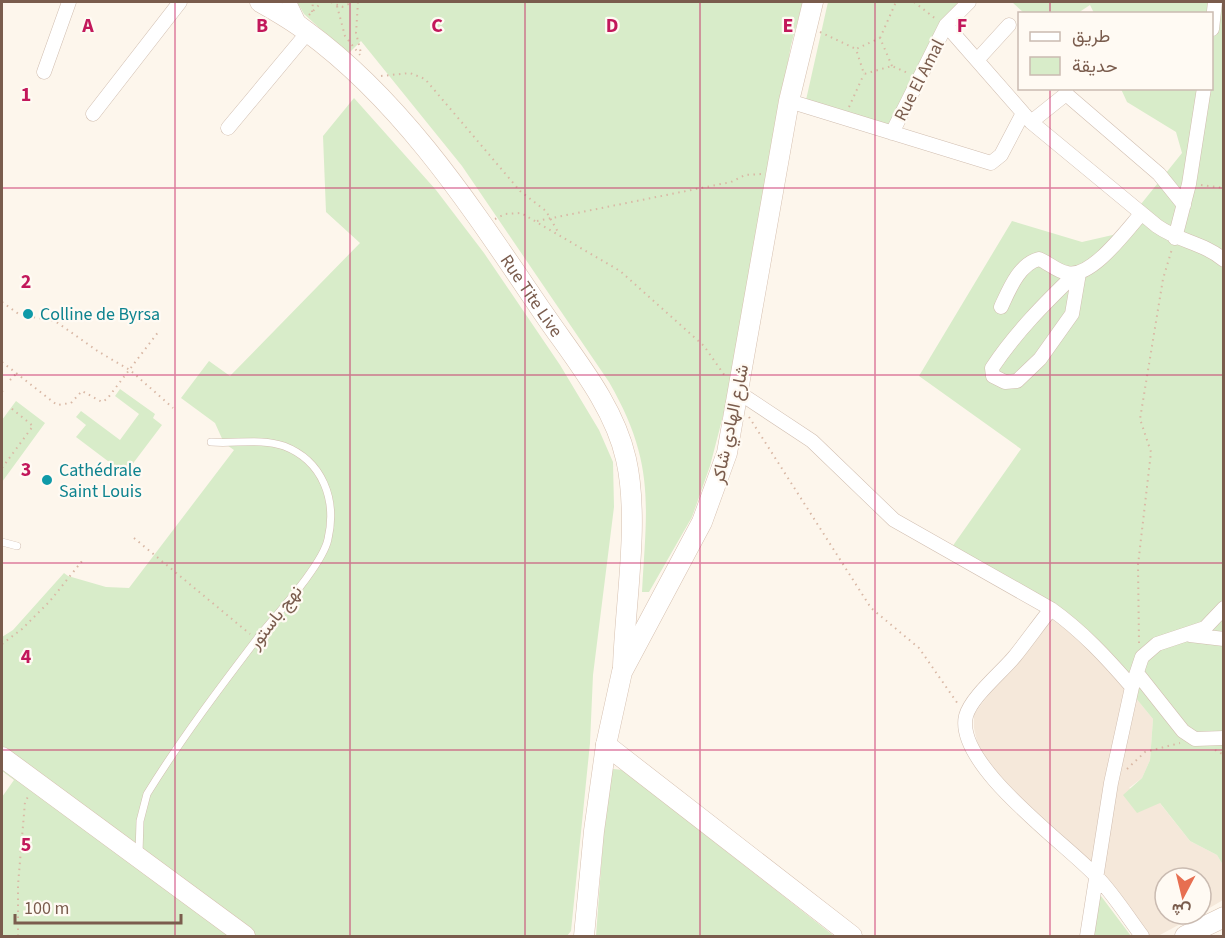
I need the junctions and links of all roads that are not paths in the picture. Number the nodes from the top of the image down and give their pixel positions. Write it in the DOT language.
graph roads {
  1 [pos="69,2"];
  2 [pos="180,2"];
  3 [pos="260,2"];
  4 [pos="289,2"];
  5 [pos="813,2"];
  6 [pos="969,2"];
  7 [pos="1215,2"];
  8 [pos="1213,20"];
  9 [pos="307,24"];
  10 [pos="946,25"];
  11 [pos="1009,25"];
  12 [pos="978,59"];
  13 [pos="44,72"];
  14 [pos="1204,90"];
  15 [pos="1066,91"];
  16 [pos="789,101"];
  17 [pos="93,114"];
  18 [pos="1027,117"];
  19 [pos="228,128"];
  20 [pos="892,133"];
  21 [pos="1184,205"];
  22 [pos="1141,214"];
  23 [pos="1175,238"];
  24 [pos="1224,260"];
  25 [pos="1077,274"];
  26 [pos="1001,307"];
  27 [pos="738,394"];
  28 [pos="211,442"];
  29 [pos="2,542"];
  30 [pos="17,546"];
  31 [pos="1224,608"];
  32 [pos="1051,609"];
  33 [pos="1187,635"];
  34 [pos="1224,639"];
  35 [pos="622,672"];
  36 [pos="1137,673"];
  37 [pos="1132,687"];
  38 [pos="1224,738"];
  39 [pos="606,745"];
  40 [pos="2,757"];
  41 [pos="139,856"];
  42 [pos="1096,876"];
  43 [pos="1224,917"];
  44 [pos="245,936"];
  45 [pos="584,936"];
  46 [pos="852,936"];
  47 [pos="1086,936"];
  48 [pos="1142,936"];
  49 [pos="1185,936"];
  1 -- 13 [label="street"];
  2 -- 17 [label="street"];
  3 -- 9 [label="street, Rue Tite Live"];
  4 -- 9 [label="street"];
  5 -- 16 [label="street, شارع الهادي شاكر"];
  6 -- 10 [label="street, Rue El Amal"];
  7 -- 8 [label="street"];
  9 -- 19 [label="street"];
  9 -- 35 [label="street, Rue Tite Live"];
  10 -- 12 [label="street"];
  10 -- 20 [label="street, Rue El Amal"];
  11 -- 12 [label="street"];
  12 -- 18 [label="street"];
  14 -- 21 [label="street"];
  15 -- 18 [label="street"];
  15 -- 21 [label="street"];
  16 -- 20 [label="street"];
  16 -- 27 [label="street, شارع الهادي شاكر"];
  18 -- 20 [label="street"];
  18 -- 22 [label="street"];
  21 -- 23 [label="street"];
  22 -- 23 [label="street"];
  22 -- 25 [label="street"];
  23 -- 24 [label="street"];
  25 -- 25 [label="street"];
  25 -- 26 [label="street"];
  27 -- 32 [label="street"];
  27 -- 35 [label="street, شارع الهادي شاكر"];
  28 -- 41 [label="lane, نهج باستور"];
  29 -- 30 [label="lane"];
  31 -- 33 [label="street"];
  32 -- 37 [label="street"];
  32 -- 42 [label="street"];
  33 -- 34 [label="street"];
  33 -- 36 [label="street"];
  35 -- 39 [label="street, شارع الهادي شاكر"];
  36 -- 37 [label="street"];
  36 -- 38 [label="street"];
  37 -- 42 [label="street"];
  39 -- 45 [label="street, شارع الهادي شاكر"];
  39 -- 46 [label="street"];
  40 -- 41 [label="street"];
  41 -- 44 [label="street"];
  42 -- 47 [label="street"];
  42 -- 48 [label="street"];
  43 -- 49 [label="street"];
}
